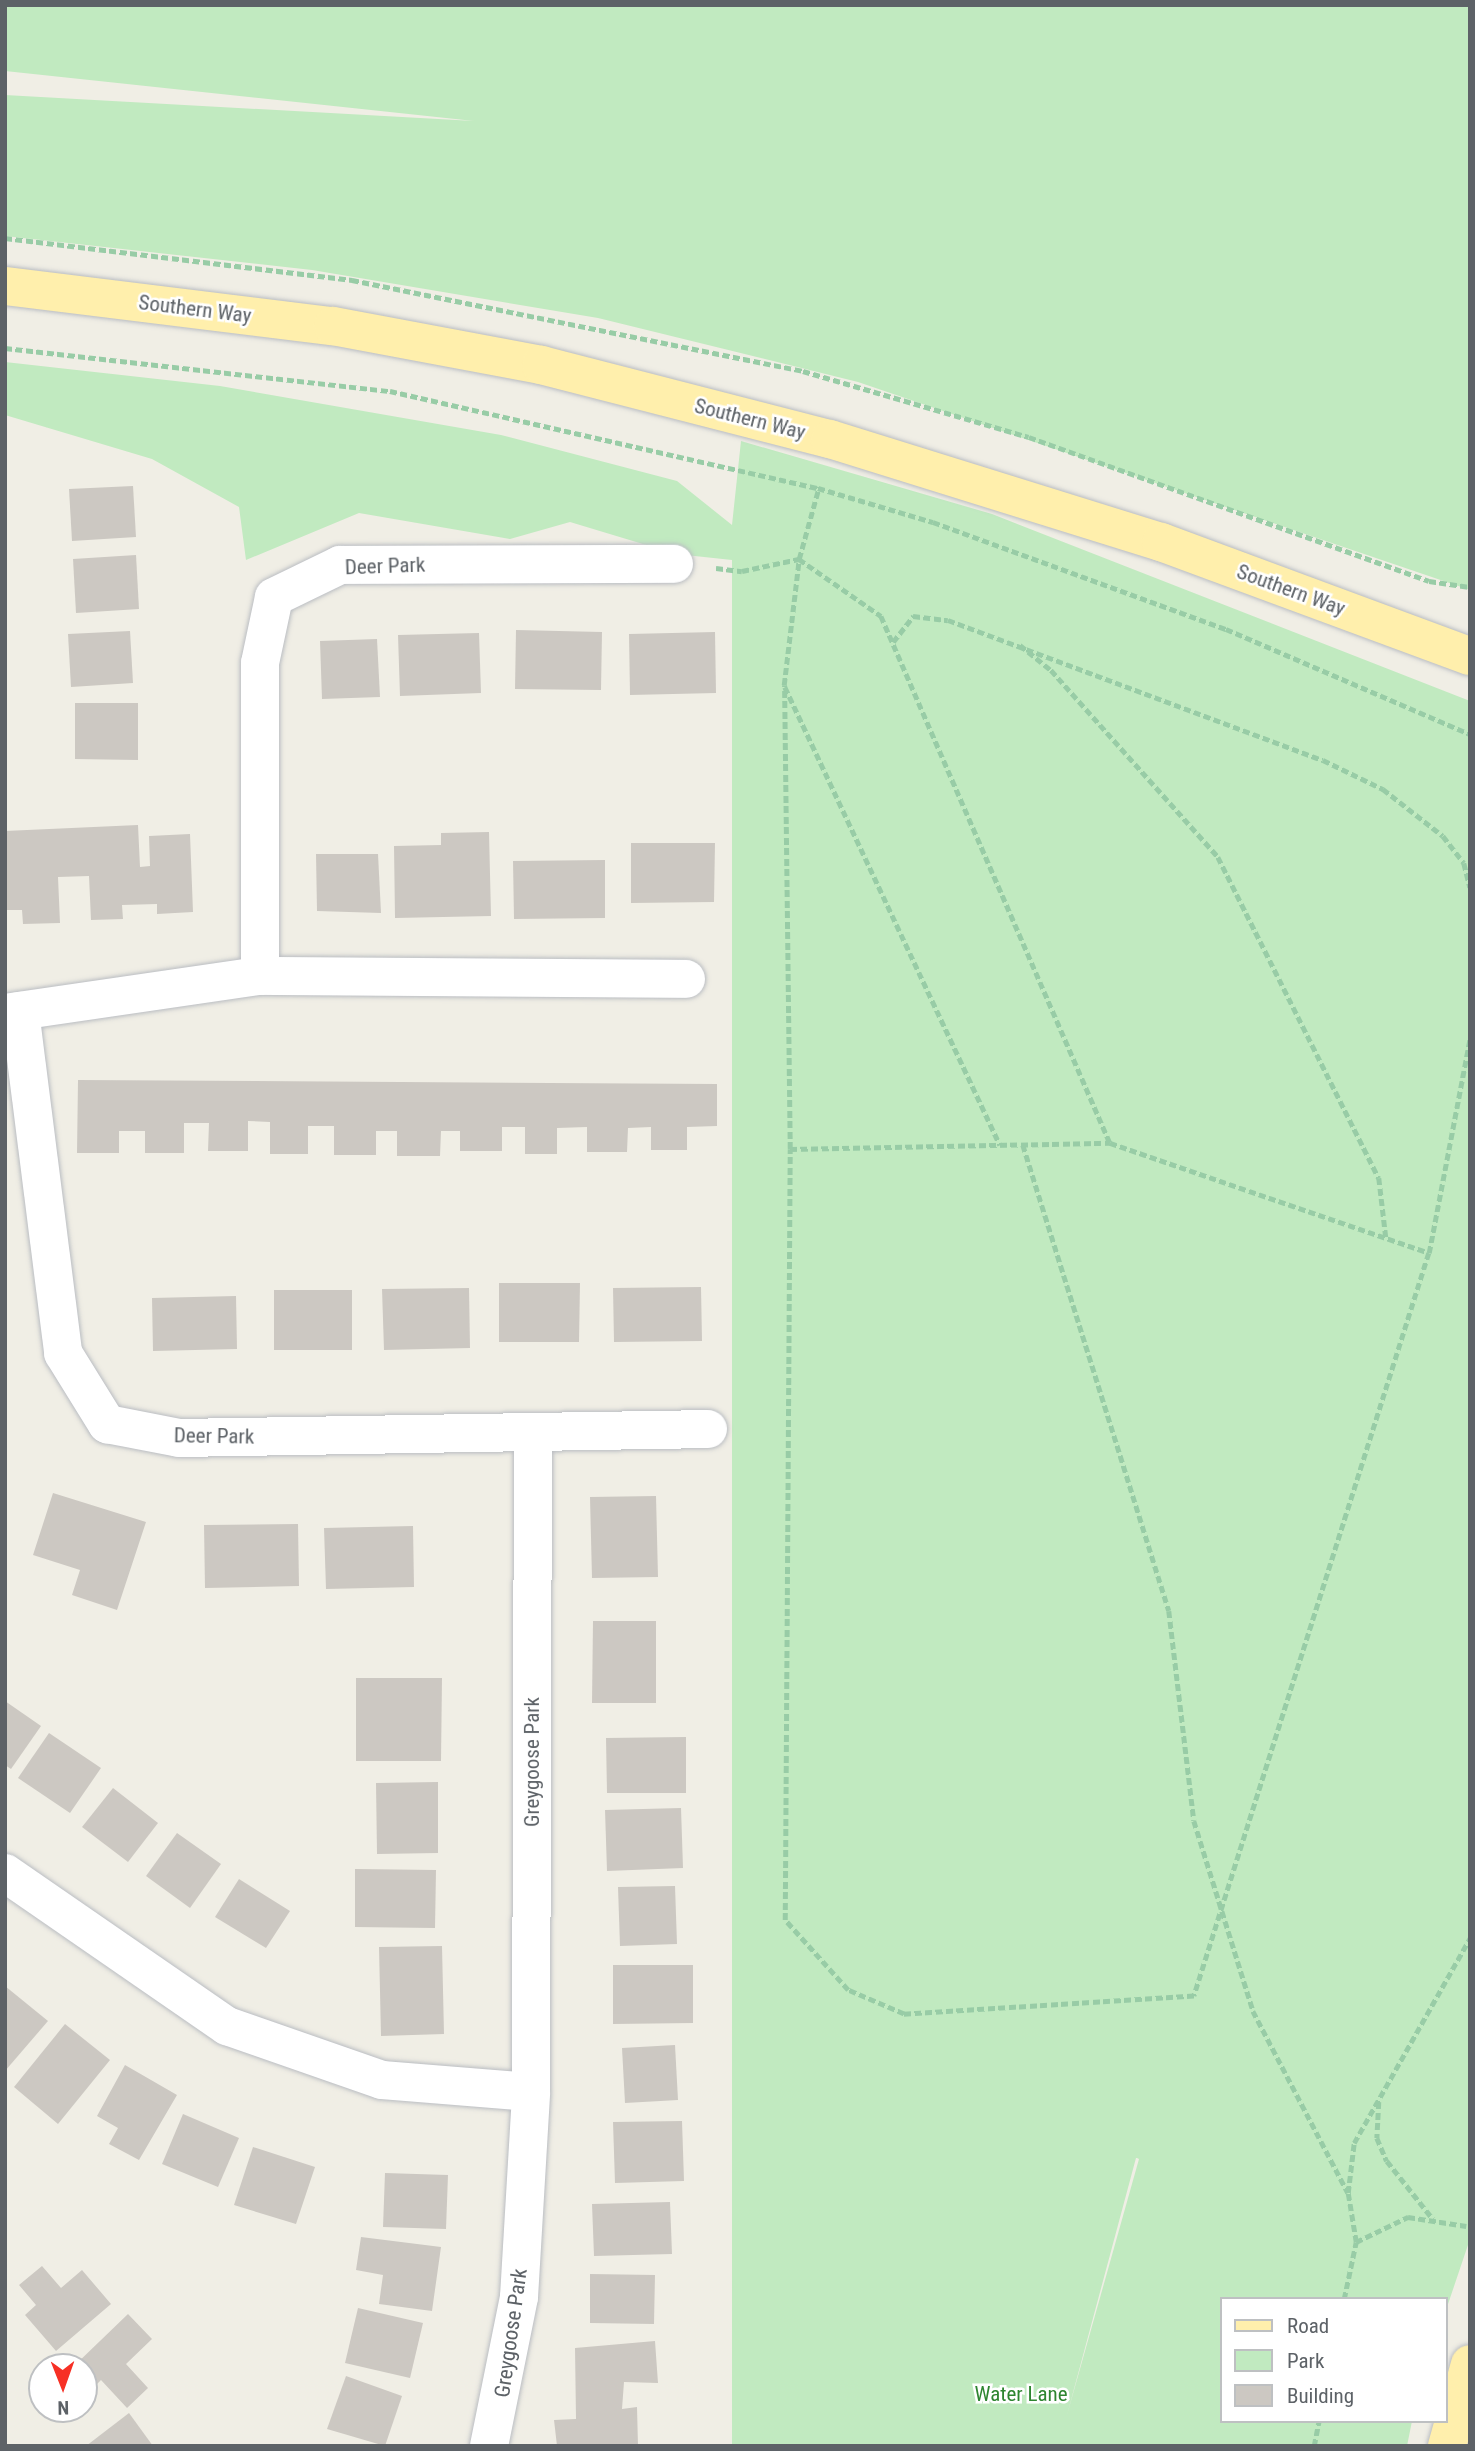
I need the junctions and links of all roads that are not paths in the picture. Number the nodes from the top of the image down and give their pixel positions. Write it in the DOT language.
graph roads {
  1 [pos="5,286"];
  2 [pos="674,564"];
  3 [pos="1470,656"];
  4 [pos="260,975"];
  5 [pos="686,979"];
  6 [pos="13,1012"];
  7 [pos="708,1429"];
  8 [pos="533,1432"];
  9 [pos="5,1873"];
  10 [pos="531,2092"];
  11 [pos="1470,2364"];
  12 [pos="489,2446"];
  13 [pos="1447,2446"];
  1 -- 3 [label="main road, Southern Way"];
  2 -- 4 [label="street, Deer Park"];
  4 -- 5 [label="street, Deer Park"];
  4 -- 6 [label="street, Deer Park"];
  6 -- 8 [label="street, Deer Park"];
  7 -- 8 [label="street, Deer Park"];
  8 -- 10 [label="street, Greygoose Park"];
  9 -- 10 [label="street"];
  10 -- 12 [label="street, Greygoose Park"];
  11 -- 13 [label="main road"];
}
